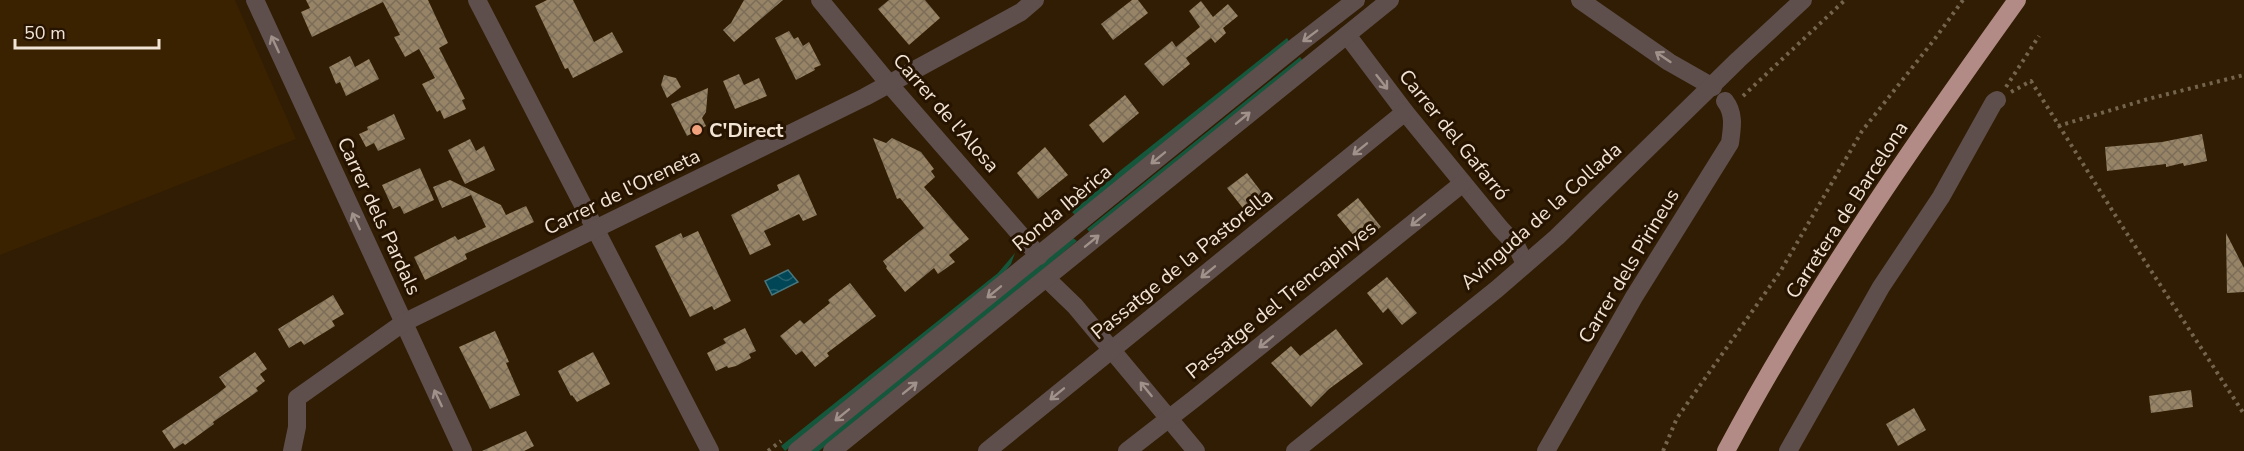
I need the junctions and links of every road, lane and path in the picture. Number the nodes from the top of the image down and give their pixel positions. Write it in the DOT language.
graph roads {
  1 [pos="255,0"];
  2 [pos="477,0"];
  3 [pos="820,0"];
  4 [pos="1035,0"];
  5 [pos="1356,0"];
  6 [pos="1390,0"];
  7 [pos="1580,0"];
  8 [pos="1803,0"];
  9 [pos="1845,0"];
  10 [pos="1963,0"];
  11 [pos="2017,0"];
  12 [pos="1347,36"];
  13 [pos="2039,36"];
  14 [pos="2244,75"];
  15 [pos="890,85"];
  16 [pos="1713,87"];
  17 [pos="1733,100"];
  18 [pos="1997,100"];
  19 [pos="1405,112"];
  20 [pos="2058,126"];
  21 [pos="1463,183"];
  22 [pos="595,231"];
  23 [pos="1039,256"];
  24 [pos="1525,264"];
  25 [pos="1047,279"];
  26 [pos="403,323"];
  27 [pos="1112,350"];
  28 [pos="2244,414"];
  29 [pos="1170,418"];
  30 [pos="292,451"];
  31 [pos="463,451"];
  32 [pos="710,451"];
  33 [pos="797,451"];
  34 [pos="832,451"];
  35 [pos="987,451"];
  36 [pos="1126,451"];
  37 [pos="1196,451"];
  38 [pos="1295,451"];
  39 [pos="1546,451"];
  40 [pos="1663,451"];
  41 [pos="1726,451"];
  42 [pos="1789,451"];
  26 -- 1 [label="street, Carrer dels Pardals, one-way"];
  2 -- 22 [label="street"];
  3 -- 15 [label="street, Carrer de l'Alosa"];
  4 -- 15 [label="street, Carrer de l'Oreneta"];
  5 -- 23 [label="street, Ronda Ibèrica, one-way"];
  6 -- 12 [label="street"];
  16 -- 7 [label="street, one-way"];
  8 -- 16 [label="street, Avinguda de la Collada"];
  9 -- 17 [label="path"];
  10 -- 40 [label="path"];
  11 -- 41 [label="highway, Carretera de Barcelona"];
  12 -- 19 [label="street, Carrer del Gafarró, one-way"];
  25 -- 12 [label="street, one-way"];
  13 -- 18 [label="path"];
  14 -- 20 [label="path"];
  15 -- 22 [label="street, Carrer de l'Oreneta"];
  15 -- 23 [label="street, Carrer de l'Alosa"];
  16 -- 24 [label="street, Avinguda de la Collada"];
  17 -- 39 [label="street, Carrer dels Pirineus"];
  18 -- 20 [label="path"];
  18 -- 42 [label="street"];
  19 -- 21 [label="street, Carrer del Gafarró"];
  19 -- 27 [label="street, Passatge de la Pastorella, one-way"];
  20 -- 28 [label="path"];
  21 -- 24 [label="street, Carrer del Gafarró"];
  21 -- 29 [label="street, Passatge del Trencapinyes, one-way"];
  22 -- 26 [label="street, Carrer de l'Oreneta"];
  22 -- 32 [label="street"];
  23 -- 33 [label="street, Ronda Ibèrica, one-way"];
  24 -- 38 [label="street, Avinguda de la Collada"];
  25 -- 27 [label="street"];
  34 -- 25 [label="street, one-way"];
  26 -- 30 [label="street, Carrer de l'Oreneta"];
  31 -- 26 [label="street, Carrer dels Pardals, one-way"];
  29 -- 27 [label="street, one-way"];
  27 -- 35 [label="street, Passatge de la Pastorella, one-way"];
  29 -- 36 [label="street, Passatge del Trencapinyes"];
  29 -- 37 [label="street"];
}
